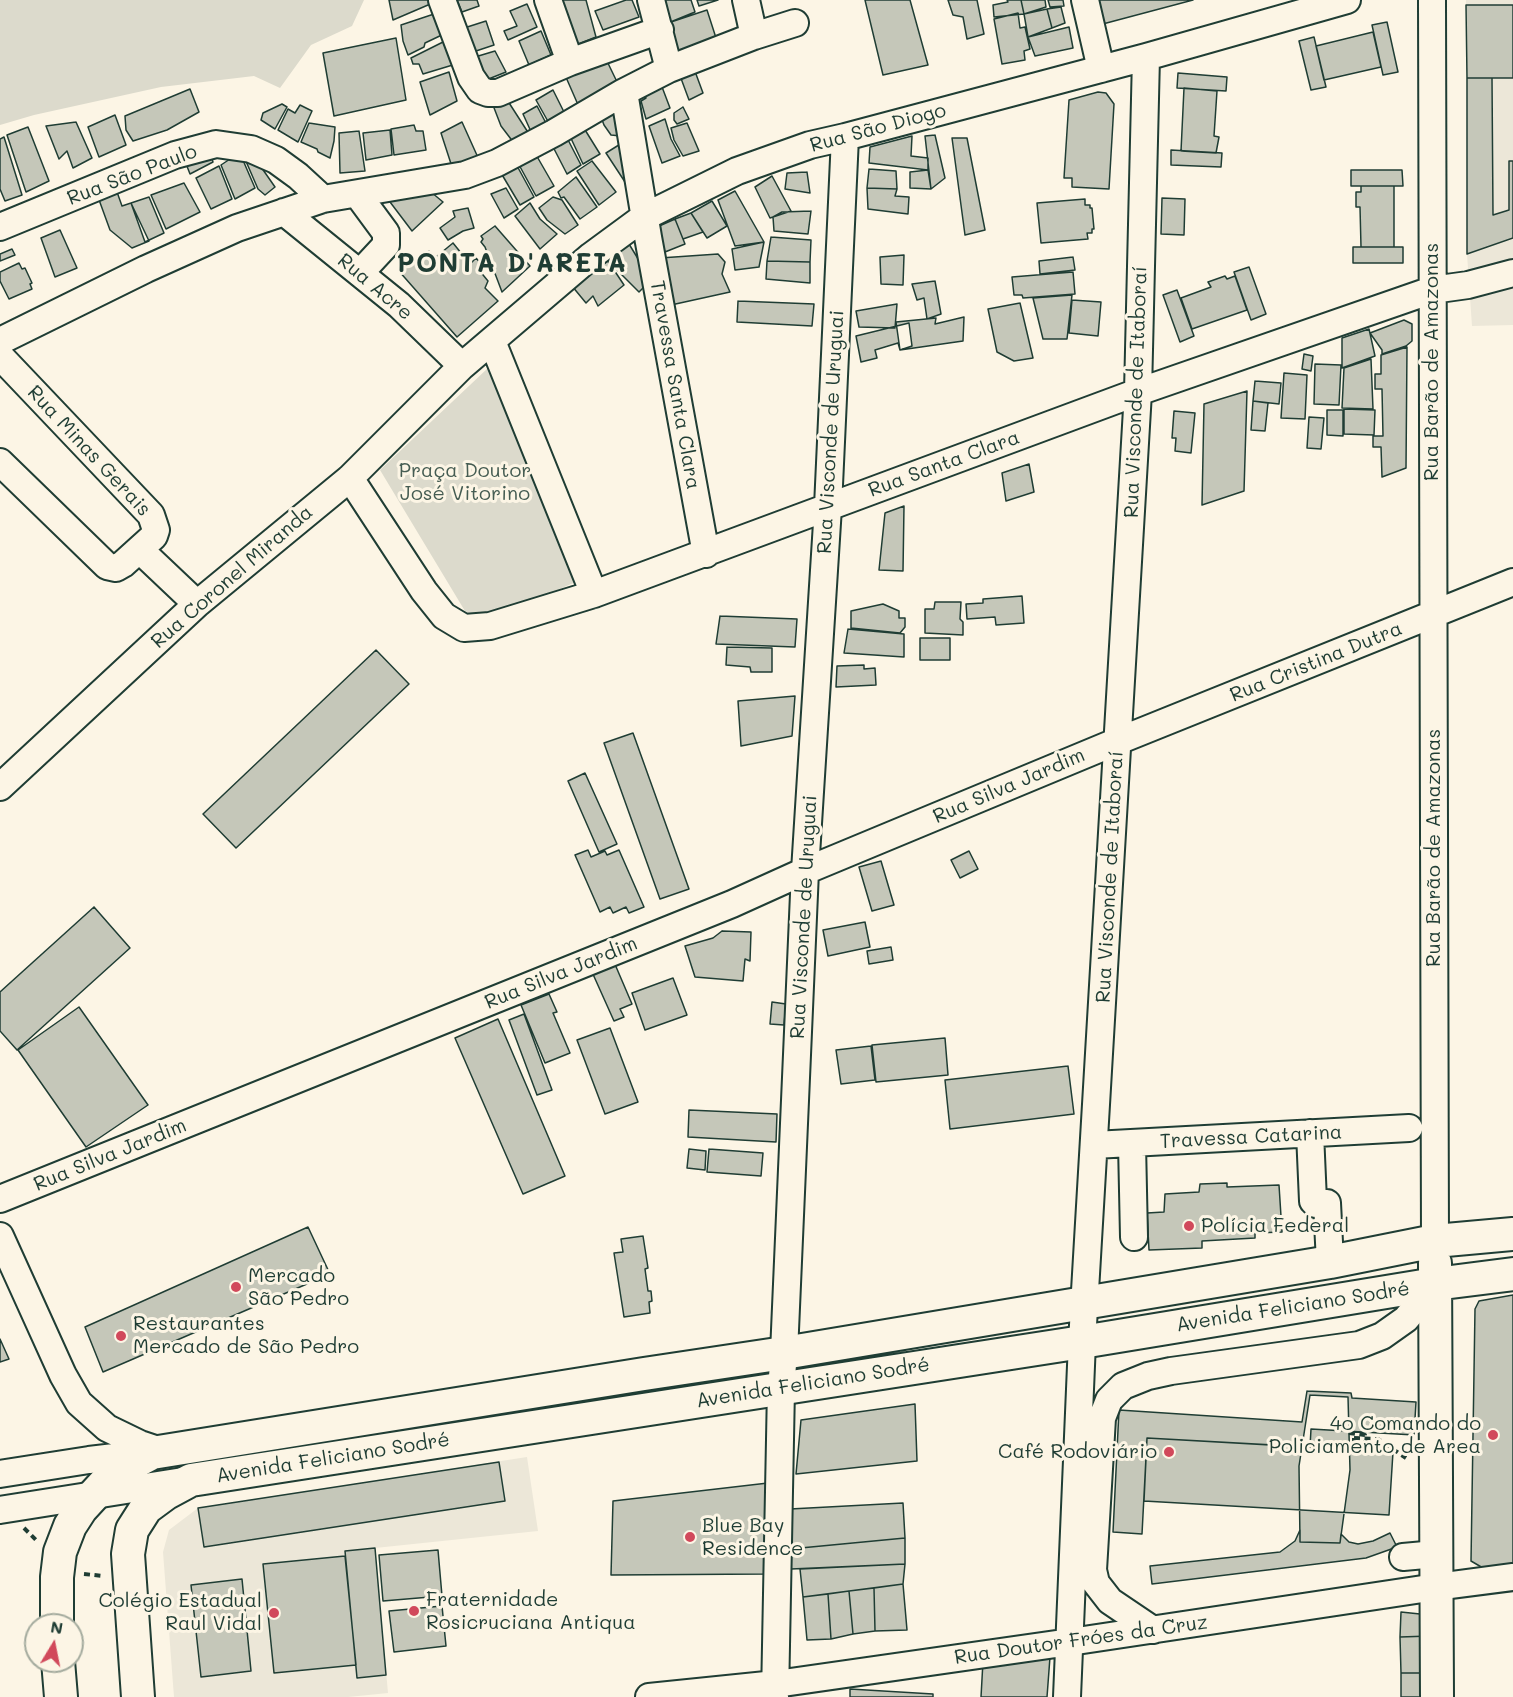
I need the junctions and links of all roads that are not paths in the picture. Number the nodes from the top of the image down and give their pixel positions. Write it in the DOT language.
graph roads {
  1 [pos="442,0"];
  2 [pos="548,0"];
  3 [pos="651,0"];
  4 [pos="746,0"];
  5 [pos="1085,0"];
  6 [pos="1347,0"];
  7 [pos="1432,0"];
  8 [pos="795,23"];
  9 [pos="660,30"];
  10 [pos="754,36"];
  11 [pos="1146,57"];
  12 [pos="570,62"];
  13 [pos="669,69"];
  14 [pos="1101,69"];
  15 [pos="624,92"];
  16 [pos="845,137"];
  17 [pos="358,195"];
  18 [pos="323,200"];
  19 [pos="284,212"];
  20 [pos="644,217"];
  21 [pos="0,227"];
  22 [pos="360,273"];
  23 [pos="1513,273"];
  24 [pos="1432,290"];
  25 [pos="492,340"];
  26 [pos="0,341"];
  27 [pos="0,356"];
  28 [pos="462,366"];
  29 [pos="1138,392"];
  30 [pos="0,462"];
  31 [pos="350,478"];
  32 [pos="828,507"];
  33 [pos="140,550"];
  34 [pos="706,554"];
  35 [pos="1513,582"];
  36 [pos="594,594"];
  37 [pos="197,604"];
  38 [pos="1433,614"];
  39 [pos="1118,741"];
  40 [pos="0,787"];
  41 [pos="805,871"];
  42 [pos="1409,1128"];
  43 [pos="1310,1133"];
  44 [pos="1132,1144"];
  45 [pos="1094,1145"];
  46 [pos="0,1199"];
  47 [pos="1513,1234"];
  48 [pos="0,1236"];
  49 [pos="1134,1238"];
  50 [pos="1435,1241"];
  51 [pos="1330,1262"];
  52 [pos="1513,1274"];
  53 [pos="1436,1284"];
  54 [pos="1086,1304"];
  55 [pos="1082,1341"];
  56 [pos="784,1353"];
  57 [pos="781,1388"];
  58 [pos="157,1452"];
  59 [pos="0,1474"];
  60 [pos="191,1480"];
  61 [pos="93,1495"];
  62 [pos="2,1510"];
  63 [pos="1436,1554"];
  64 [pos="1403,1557"];
  65 [pos="1513,1577"];
  66 [pos="1436,1587"];
  67 [pos="59,1613"];
  68 [pos="1153,1630"];
  69 [pos="1070,1642"];
  70 [pos="59,1673"];
  71 [pos="775,1690"];
  72 [pos="61,1697"];
  73 [pos="138,1697"];
  74 [pos="649,1697"];
  75 [pos="1067,1697"];
  76 [pos="1437,1697"];
  1 -- 12 [label="street"];
  2 -- 12 [label="street"];
  3 -- 9 [label="street"];
  4 -- 10 [label="street"];
  5 -- 14 [label="street"];
  6 -- 11 [label="street, Rua São Diogo"];
  7 -- 24 [label="street, Rua Barão de Amazonas"];
  8 -- 10 [label="street"];
  9 -- 12 [label="street"];
  9 -- 13 [label="street"];
  10 -- 13 [label="street"];
  11 -- 14 [label="street, Rua São Diogo"];
  11 -- 29 [label="street, Rua Visconde de Itaboraí"];
  13 -- 15 [label="street"];
  14 -- 16 [label="street, Rua São Diogo"];
  15 -- 17 [label="street"];
  15 -- 20 [label="street, Travessa Santa Clara"];
  16 -- 20 [label="street, Rua São Diogo"];
  16 -- 32 [label="street, Rua Visconde de Uruguai"];
  17 -- 18 [label="street"];
  17 -- 22 [label="street"];
  18 -- 19 [label="street"];
  18 -- 21 [label="street, Rua São Paulo"];
  19 -- 22 [label="street, Rua Acre"];
  19 -- 26 [label="street"];
  20 -- 25 [label="street, Rua São Diogo"];
  20 -- 34 [label="street, Travessa Santa Clara"];
  22 -- 28 [label="street, Rua Acre"];
  23 -- 24 [label="street, Rua Santa Clara"];
  24 -- 29 [label="street, Rua Santa Clara"];
  24 -- 38 [label="street, Rua Barão de Amazonas"];
  25 -- 28 [label="street, Rua São Diogo"];
  25 -- 36 [label="street"];
  27 -- 33 [label="street, Rua Minas Gerais"];
  28 -- 31 [label="street, Rua Coronel Miranda"];
  29 -- 32 [label="street, Rua Santa Clara"];
  29 -- 39 [label="street, Rua Visconde de Itaboraí"];
  30 -- 33 [label="street, Rua Minas Gerais"];
  31 -- 36 [label="street, Rua Santa Clara"];
  31 -- 37 [label="street, Rua Coronel Miranda"];
  32 -- 34 [label="street, Rua Santa Clara"];
  32 -- 41 [label="street, Rua Visconde de Uruguai"];
  33 -- 37 [label="street, Rua Minas Gerais"];
  34 -- 36 [label="street, Rua Santa Clara"];
  35 -- 38 [label="street, Rua Cristina Dutra"];
  37 -- 40 [label="street, Rua Coronel Miranda"];
  38 -- 39 [label="street, Rua Cristina Dutra"];
  38 -- 50 [label="street, Rua Barão de Amazonas"];
  39 -- 41 [label="street, Rua Silva Jardim"];
  39 -- 45 [label="street, Rua Visconde de Itaboraí"];
  41 -- 46 [label="street, Rua Silva Jardim"];
  41 -- 56 [label="street, Rua Visconde de Uruguai"];
  42 -- 43 [label="street, Travessa Catarina"];
  43 -- 44 [label="street, Travessa Catarina"];
  43 -- 51 [label="street"];
  44 -- 45 [label="street, Travessa Catarina"];
  44 -- 49 [label="street"];
  45 -- 54 [label="street, Rua Visconde de Itaboraí"];
  47 -- 50 [label="main road, Avenida Feliciano Sodré"];
  48 -- 58 [label="street"];
  50 -- 51 [label="main road, Avenida Feliciano Sodré"];
  50 -- 53 [label="main road, Rua Barão de Amazonas"];
  51 -- 54 [label="main road, Avenida Feliciano Sodré"];
  52 -- 53 [label="main road, Avenida Feliciano Sodré"];
  53 -- 55 [label="main road, Avenida Feliciano Sodré"];
  53 -- 63 [label="main road, Rua Barão de Amazonas"];
  53 -- 68 [label="street"];
  54 -- 55 [label="street, Rua Visconde de Itaboraí"];
  54 -- 56 [label="main road, Avenida Feliciano Sodré"];
  55 -- 57 [label="main road, Avenida Feliciano Sodré"];
  55 -- 69 [label="street, Rua Visconde de Itaboraí"];
  56 -- 57 [label="street, Rua Visconde de Uruguai"];
  56 -- 58 [label="main road, Avenida Feliciano Sodré"];
  57 -- 60 [label="main road, Avenida Feliciano Sodré"];
  57 -- 71 [label="street, Rua Visconde de Uruguai"];
  58 -- 59 [label="street"];
  58 -- 61 [label="main road"];
  60 -- 61 [label="street"];
  60 -- 73 [label="main road, Avenida Feliciano Sodré"];
  61 -- 62 [label="street"];
  61 -- 67 [label="main road"];
  63 -- 64 [label="street"];
  63 -- 66 [label="main road, Rua Barão de Amazonas"];
  65 -- 66 [label="street, Rua Doutor Fróes da Cruz"];
  66 -- 68 [label="street, Rua Doutor Fróes da Cruz"];
  66 -- 76 [label="main road, Rua Barão de Amazonas"];
  68 -- 69 [label="street, Rua Doutor Fróes da Cruz"];
  69 -- 71 [label="street, Rua Doutor Fróes da Cruz"];
  69 -- 75 [label="street, Rua Visconde de Itaboraí"];
  70 -- 72 [label="main road"];
  71 -- 74 [label="street, Rua Doutor Fróes da Cruz"];
}
